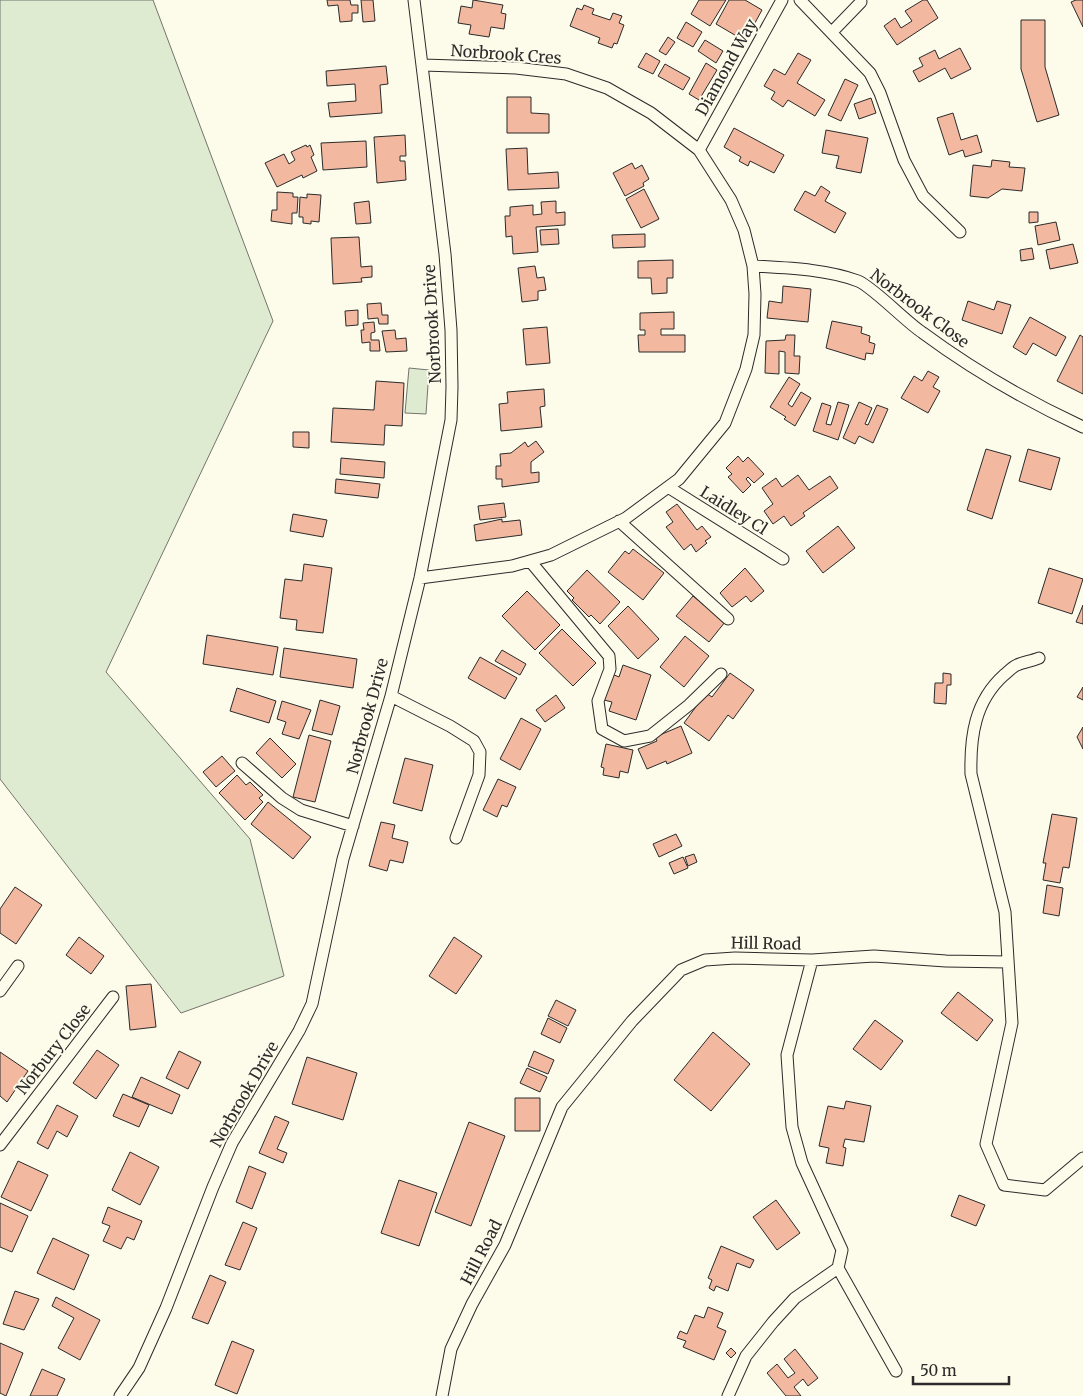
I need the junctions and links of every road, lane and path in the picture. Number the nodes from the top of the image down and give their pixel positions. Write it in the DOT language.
graph roads {
  1 [pos="414,0"];
  2 [pos="782,0"];
  3 [pos="800,0"];
  4 [pos="861,2"];
  5 [pos="832,32"];
  6 [pos="423,65"];
  7 [pos="699,150"];
  8 [pos="960,232"];
  9 [pos="753,266"];
  10 [pos="1083,427"];
  11 [pos="668,487"];
  12 [pos="618,521"];
  13 [pos="783,559"];
  14 [pos="530,561"];
  15 [pos="420,578"];
  16 [pos="728,619"];
  17 [pos="1039,658"];
  18 [pos="721,674"];
  19 [pos="391,696"];
  20 [pos="242,763"];
  21 [pos="353,826"];
  22 [pos="456,838"];
  23 [pos="812,960"];
  24 [pos="1008,962"];
  25 [pos="18,966"];
  26 [pos="0,991"];
  27 [pos="114,997"];
  28 [pos="0,1145"];
  29 [pos="1083,1158"];
  30 [pos="838,1268"];
  31 [pos="896,1371"];
  32 [pos="120,1396"];
  33 [pos="442,1396"];
  34 [pos="728,1396"];
  1 -- 6 [label="street, Norbrook Drive"];
  2 -- 7 [label="street, Diamond Way"];
  3 -- 5 [label="street"];
  4 -- 5 [label="street"];
  5 -- 8 [label="street"];
  6 -- 7 [label="street, Norbrook Cres"];
  6 -- 15 [label="street, Norbrook Drive"];
  7 -- 9 [label="street, Norbrook Cres"];
  9 -- 10 [label="street, Norbrook Close"];
  9 -- 11 [label="street, Norbrook Cres"];
  11 -- 12 [label="street, Norbrook Cres"];
  11 -- 13 [label="street, Laidley Cl"];
  12 -- 14 [label="street, Norbrook Cres"];
  12 -- 16 [label="street"];
  14 -- 15 [label="street, Norbrook Cres"];
  14 -- 18 [label="street"];
  15 -- 19 [label="street, Norbrook Drive"];
  17 -- 24 [label="street"];
  19 -- 21 [label="street, Norbrook Drive"];
  19 -- 22 [label="street"];
  20 -- 21 [label="street"];
  21 -- 32 [label="street, Norbrook Drive"];
  23 -- 24 [label="street, Hill Road"];
  23 -- 30 [label="street"];
  23 -- 33 [label="street, Hill Road"];
  24 -- 29 [label="street"];
  25 -- 26 [label="street"];
  27 -- 28 [label="street, Norbury Close"];
  30 -- 31 [label="street"];
  30 -- 34 [label="street"];
}
